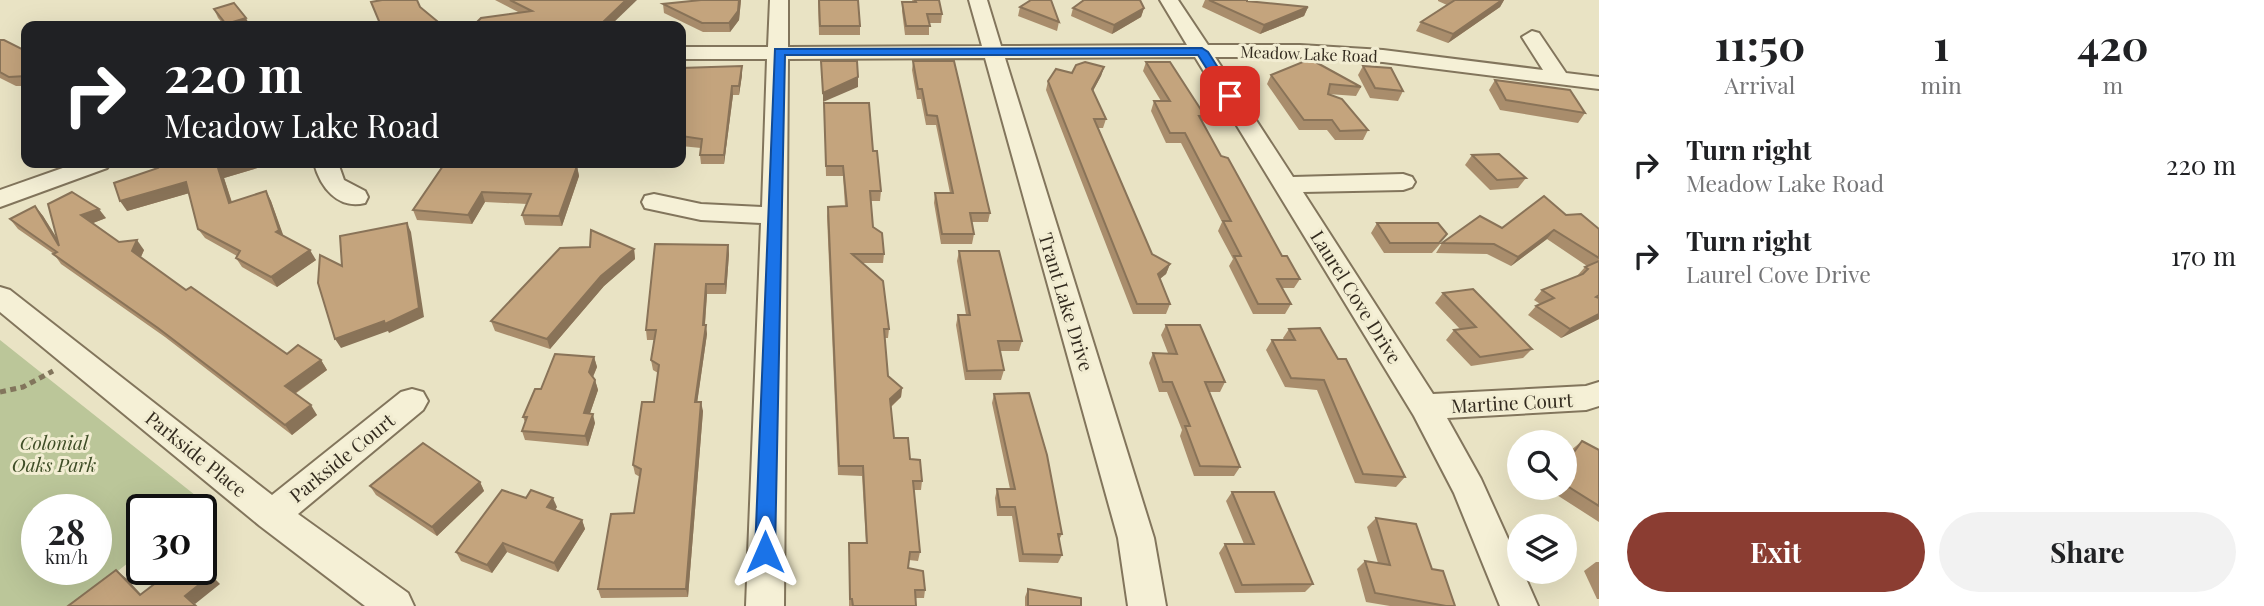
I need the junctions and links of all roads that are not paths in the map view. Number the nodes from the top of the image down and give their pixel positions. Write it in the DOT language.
graph roads {
  1 [pos="779,0"];
  2 [pos="978,0"];
  3 [pos="1169,0"];
  4 [pos="1532,37"];
  5 [pos="779,52"];
  6 [pos="991,52"];
  7 [pos="1202,52"];
  8 [pos="686,53"];
  9 [pos="1559,78"];
  10 [pos="1599,83"];
  11 [pos="85,168"];
  12 [pos="327,168"];
  13 [pos="1403,182"];
  14 [pos="1285,185"];
  15 [pos="356,197"];
  16 [pos="0,199"];
  17 [pos="654,202"];
  18 [pos="775,216"];
  19 [pos="0,297"];
  20 [pos="1599,394"];
  21 [pos="412,401"];
  22 [pos="1425,407"];
  23 [pos="272,515"];
  24 [pos="395,606"];
  25 [pos="765,606"];
  26 [pos="1147,606"];
  27 [pos="1519,606"];
  1 -- 5 [label="street"];
  2 -- 6 [label="street, Trant Lake Drive"];
  3 -- 7 [label="street, Laurel Cove Drive"];
  4 -- 9 [label="street"];
  5 -- 6 [label="street, Meadow Lake Road"];
  5 -- 8 [label="street, Meadow Lake Road"];
  5 -- 18 [label="street"];
  6 -- 7 [label="street, Meadow Lake Road"];
  6 -- 26 [label="street, Trant Lake Drive"];
  7 -- 9 [label="street, Meadow Lake Road"];
  7 -- 14 [label="street, Laurel Cove Drive"];
  9 -- 10 [label="street, Meadow Lake Road"];
  11 -- 16 [label="street"];
  12 -- 15 [label="street"];
  13 -- 14 [label="street"];
  14 -- 22 [label="street, Laurel Cove Drive"];
  17 -- 18 [label="street"];
  18 -- 25 [label="street"];
  19 -- 23 [label="street, Parkside Place"];
  20 -- 22 [label="street, Martine Court"];
  21 -- 23 [label="street, Parkside Court"];
  22 -- 27 [label="street, Laurel Cove Drive"];
  23 -- 24 [label="street, Parkside Place"];
}
